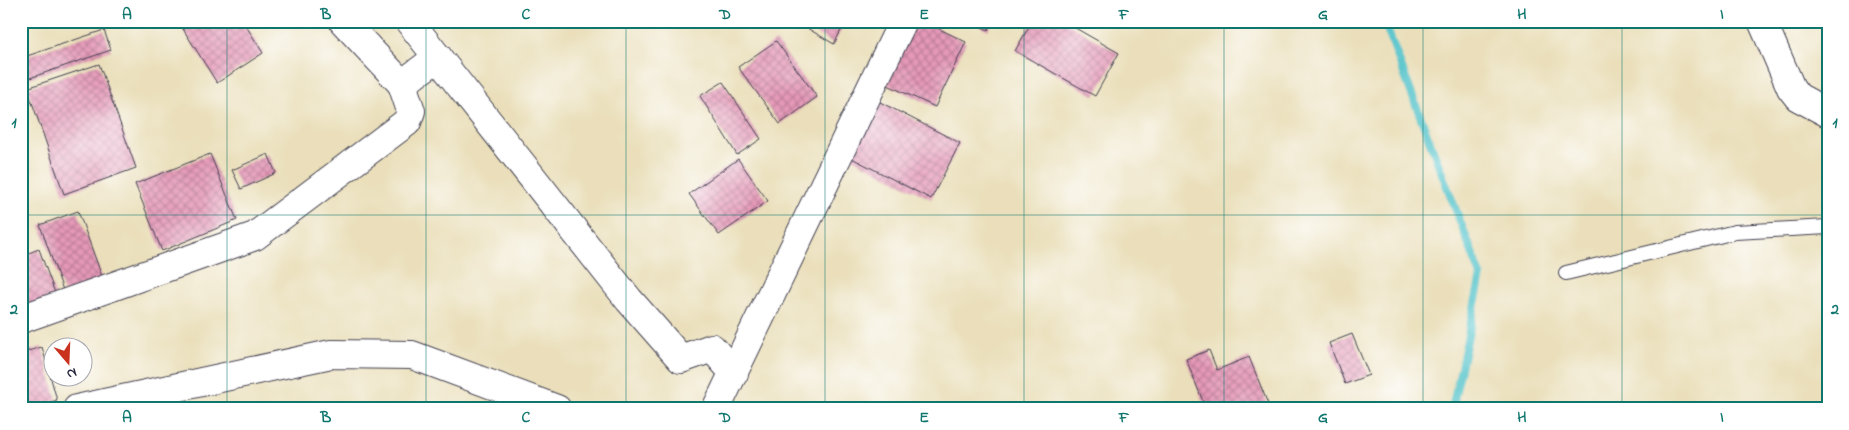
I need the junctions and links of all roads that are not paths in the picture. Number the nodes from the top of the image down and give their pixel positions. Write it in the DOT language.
graph roads {
  1 [pos="343,21"];
  2 [pos="409,21"];
  3 [pos="903,21"];
  4 [pos="1762,21"];
  5 [pos="438,57"];
  6 [pos="402,84"];
  7 [pos="1828,113"];
  8 [pos="1828,227"];
  9 [pos="1566,273"];
  10 [pos="21,318"];
  11 [pos="734,373"];
  12 [pos="77,409"];
  13 [pos="557,409"];
  14 [pos="716,409"];
  1 -- 6 [label="street"];
  2 -- 5 [label="street"];
  3 -- 11 [label="street"];
  4 -- 7 [label="street"];
  5 -- 6 [label="street"];
  5 -- 11 [label="street"];
  6 -- 10 [label="street"];
  8 -- 9 [label="lane"];
  11 -- 14 [label="street"];
  12 -- 13 [label="street"];
}
